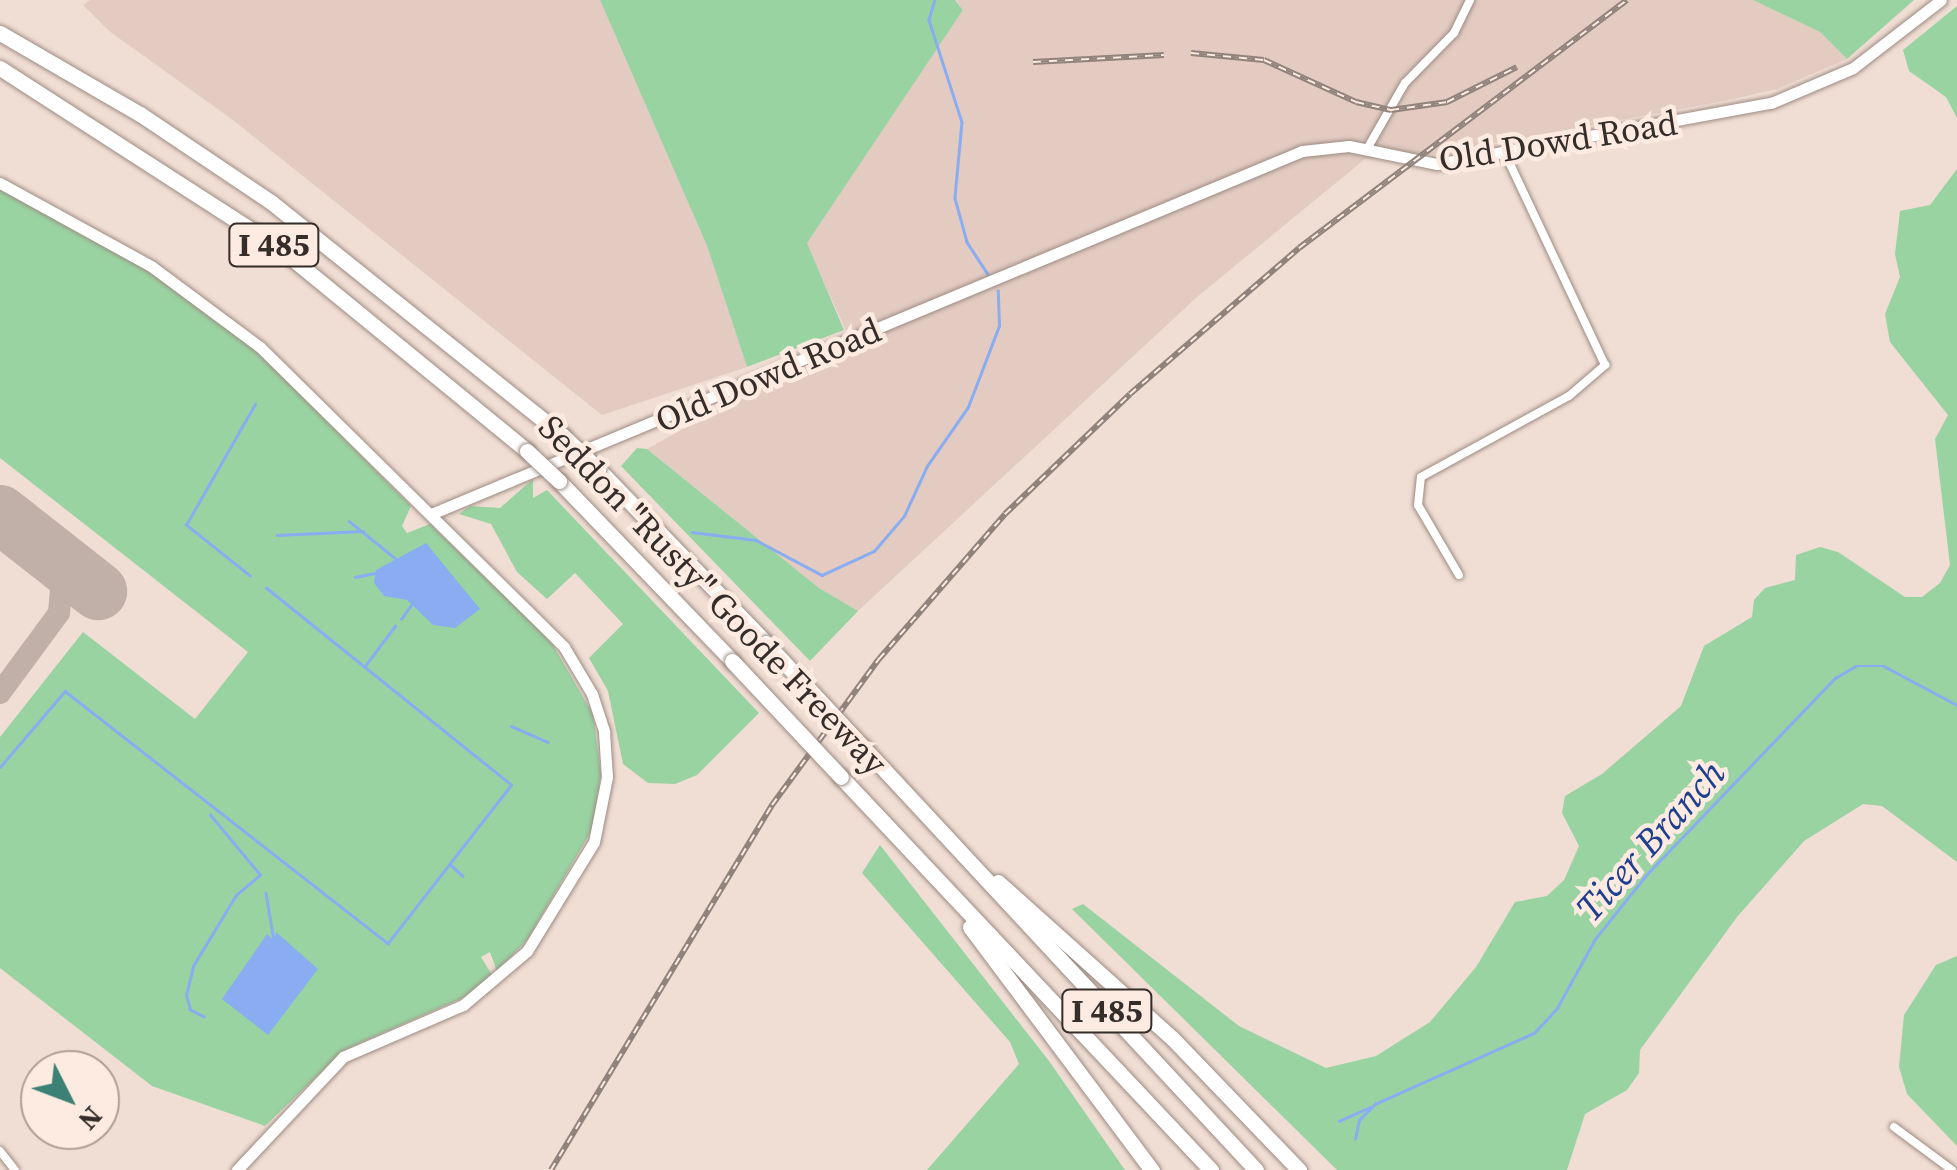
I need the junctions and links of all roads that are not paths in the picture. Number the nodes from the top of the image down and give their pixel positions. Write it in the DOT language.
graph roads {
  1 [pos="1470,0"];
  2 [pos="1941,0"];
  3 [pos="0,33"];
  4 [pos="0,68"];
  5 [pos="1367,149"];
  6 [pos="1505,153"];
  7 [pos="0,182"];
  8 [pos="432,514"];
  9 [pos="1459,575"];
  10 [pos="961,850"];
  11 [pos="923,864"];
  12 [pos="1894,1127"];
  13 [pos="0,1152"];
  14 [pos="1298,1168"];
  15 [pos="15,1170"];
  16 [pos="237,1170"];
  17 [pos="1152,1170"];
  18 [pos="1211,1170"];
  19 [pos="1256,1170"];
  20 [pos="1952,1170"];
  1 -- 5 [label="street"];
  2 -- 6 [label="street, Old Dowd Road"];
  3 -- 10 [label="highway, Seddon \"Rusty\" Goode Freeway / I 485, bridge"];
  4 -- 11 [label="highway, Seddon \"Rusty\" Goode Freeway / I 485, bridge"];
  5 -- 6 [label="street, Old Dowd Road"];
  5 -- 8 [label="street, Old Dowd Road"];
  6 -- 9 [label="street"];
  7 -- 8 [label="street"];
  8 -- 16 [label="street"];
  10 -- 14 [label="highway"];
  10 -- 19 [label="highway, Seddon \"Rusty\" Goode Freeway / I 485"];
  11 -- 17 [label="highway"];
  11 -- 18 [label="highway, Seddon \"Rusty\" Goode Freeway / I 485"];
  12 -- 20 [label="street"];
  13 -- 15 [label="street"];
}
